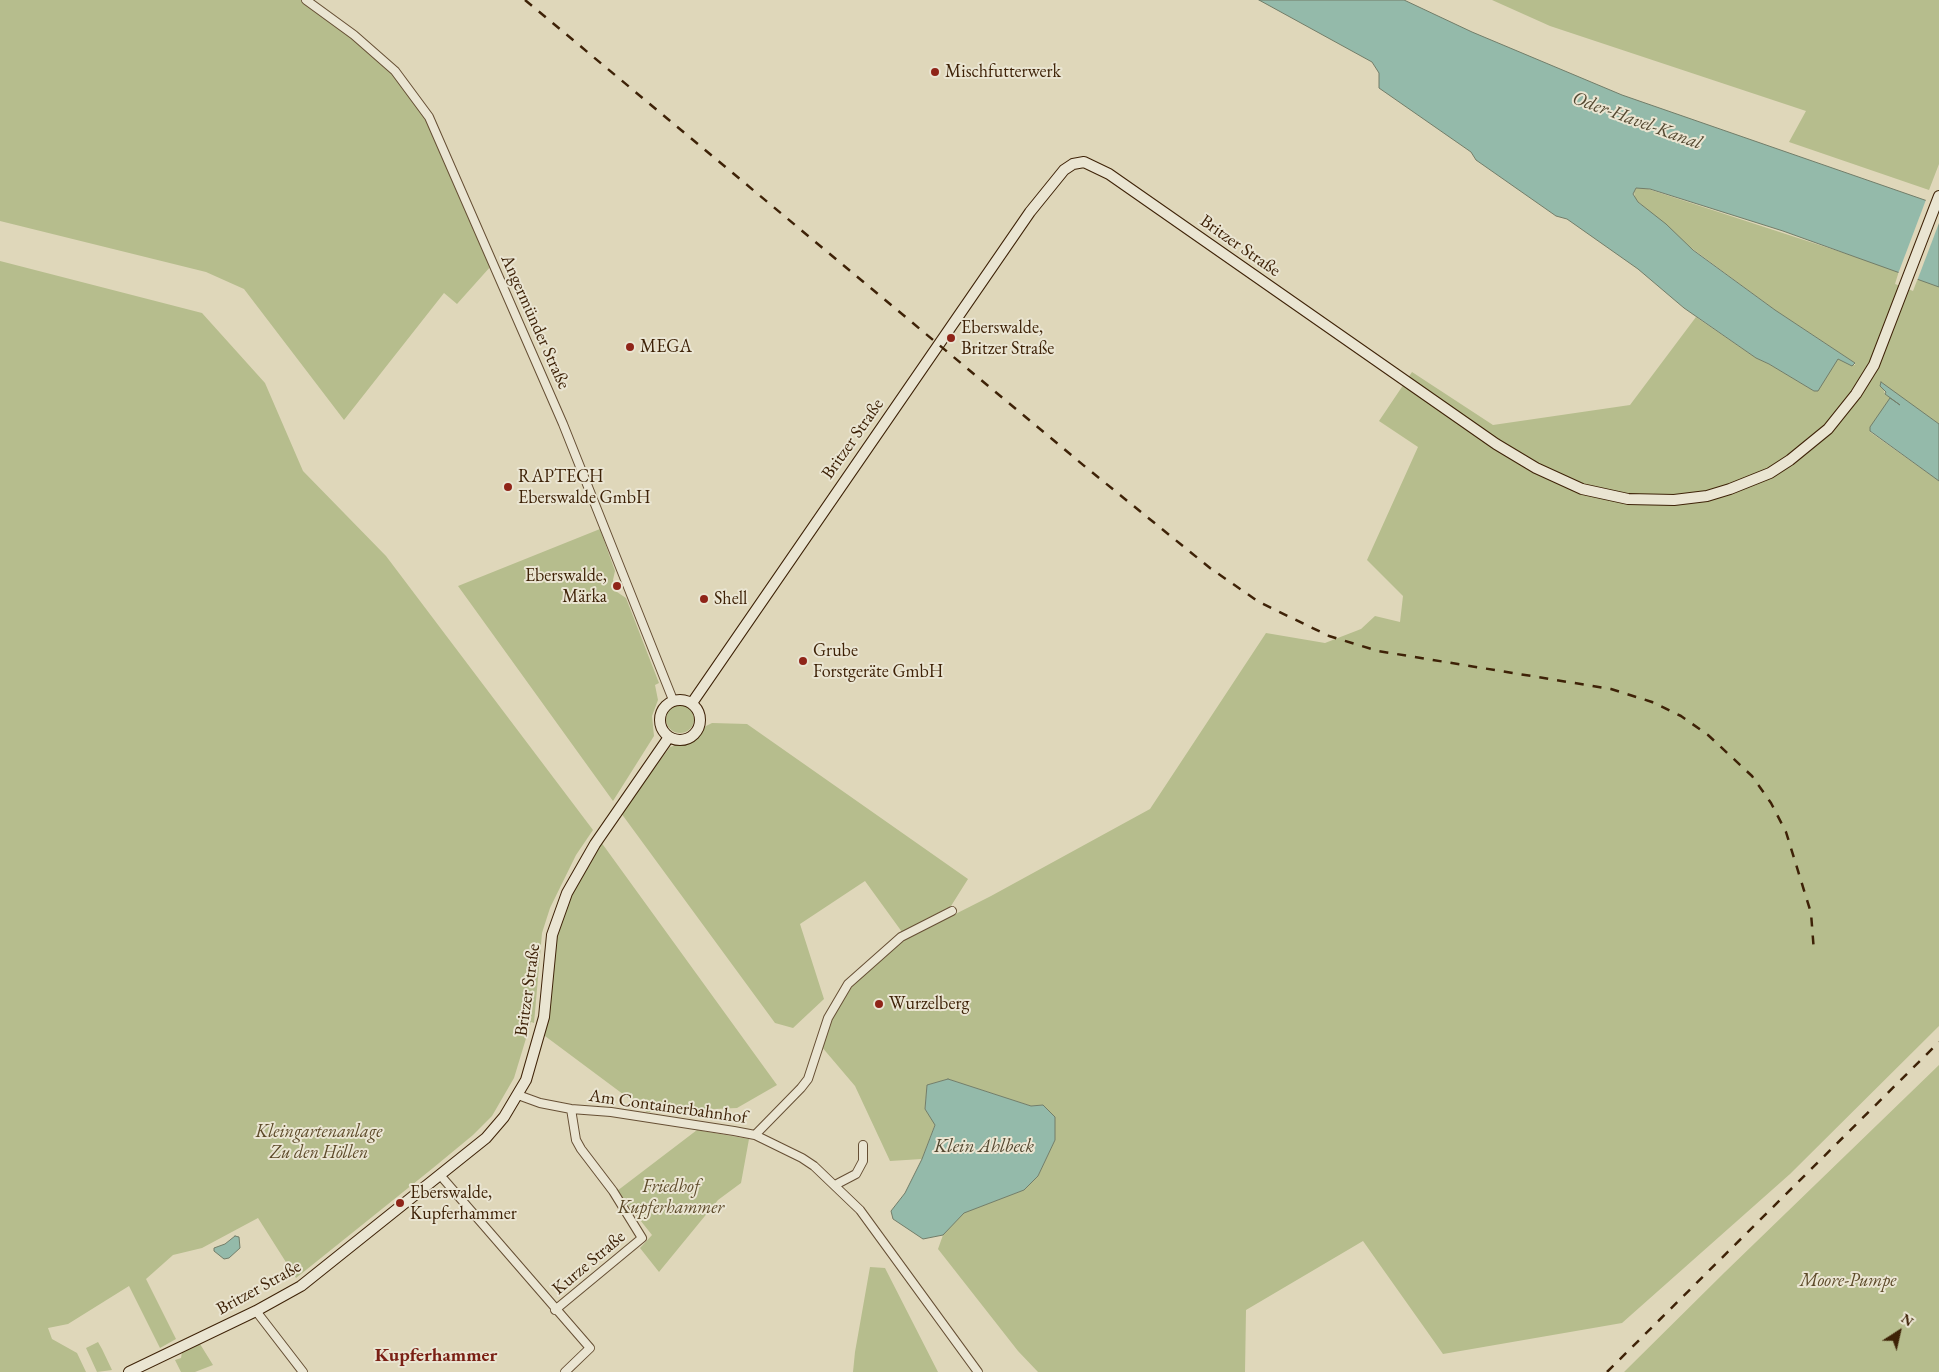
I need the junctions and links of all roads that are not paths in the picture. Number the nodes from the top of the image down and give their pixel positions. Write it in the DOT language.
graph roads {
  1 [pos="306,0"];
  2 [pos="1939,196"];
  3 [pos="673,700"];
  4 [pos="692,703"];
  5 [pos="669,737"];
  6 [pos="952,911"];
  7 [pos="518,1095"];
  8 [pos="571,1109"];
  9 [pos="755,1135"];
  10 [pos="863,1146"];
  11 [pos="440,1175"];
  12 [pos="835,1185"];
  13 [pos="555,1310"];
  14 [pos="256,1311"];
  15 [pos="129,1372"];
  16 [pos="303,1372"];
  17 [pos="566,1372"];
  18 [pos="978,1372"];
  1 -- 3 [label="street, Angermünder Straße"];
  2 -- 4 [label="main road, Britzer Straße"];
  3 -- 4 [label="main road"];
  3 -- 5 [label="main road"];
  4 -- 5 [label="main road"];
  5 -- 7 [label="main road, Britzer Straße"];
  6 -- 9 [label="street"];
  7 -- 8 [label="street, Am Containerbahnhof"];
  7 -- 11 [label="main road, Britzer Straße"];
  8 -- 9 [label="street, Am Containerbahnhof"];
  8 -- 13 [label="street, Kurze Straße"];
  9 -- 12 [label="street, Am Containerbahnhof"];
  10 -- 12 [label="street"];
  11 -- 13 [label="street"];
  11 -- 14 [label="main road, Britzer Straße"];
  12 -- 18 [label="street, Am Containerbahnhof"];
  13 -- 17 [label="street"];
  14 -- 15 [label="main road, Britzer Straße"];
  14 -- 16 [label="street"];
}
